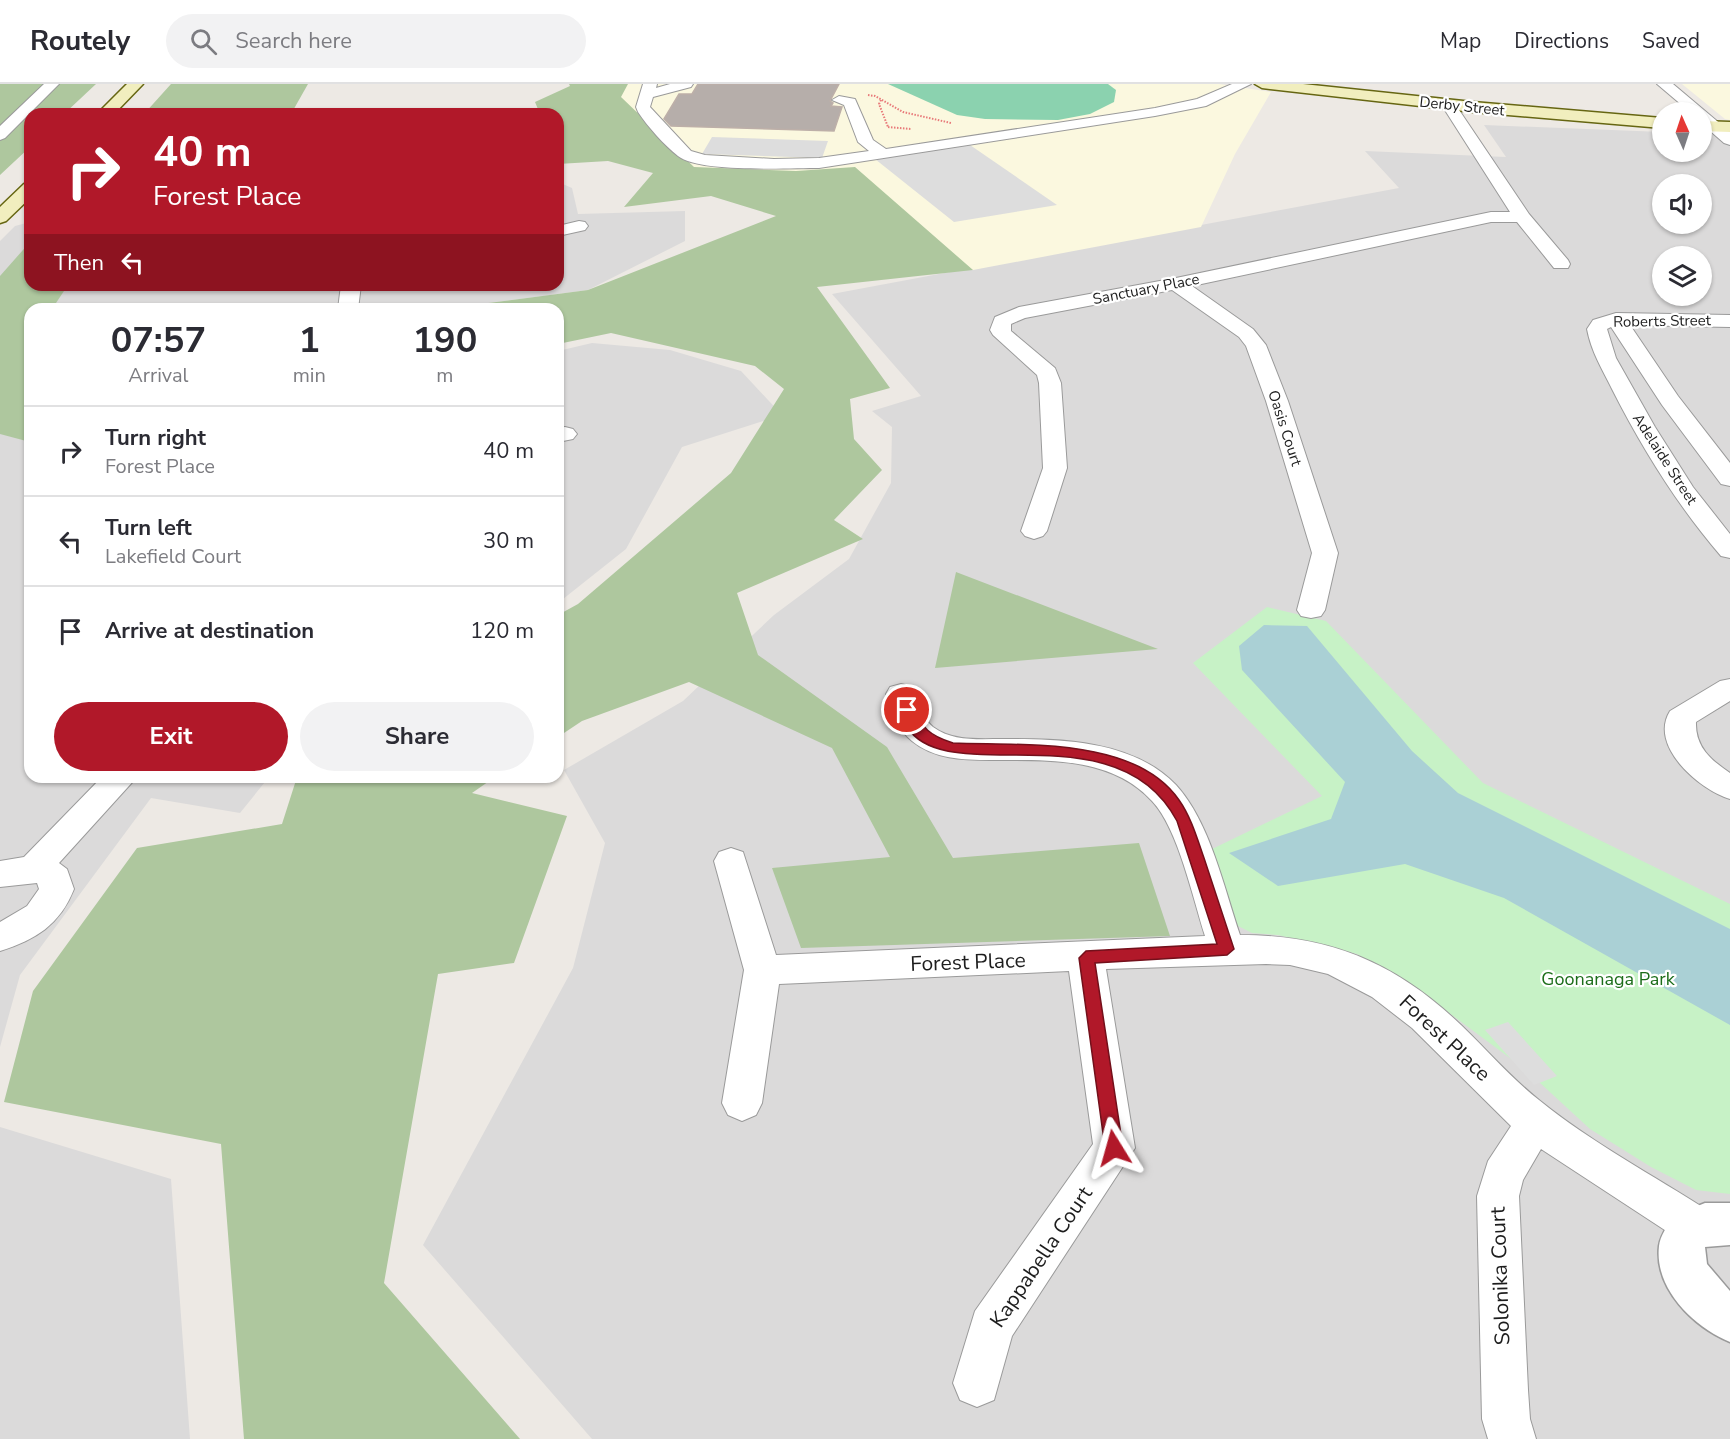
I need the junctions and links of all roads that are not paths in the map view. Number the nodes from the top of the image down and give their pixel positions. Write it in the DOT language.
graph roads {
  1 [pos="52,84"];
  2 [pos="136,84"];
  3 [pos="686,84"];
  4 [pos="1244,84"];
  5 [pos="1262,84"];
  6 [pos="1664,84"];
  7 [pos="648,89"];
  8 [pos="838,100"];
  9 [pos="1686,102"];
  10 [pos="1448,104"];
  11 [pos="28,108"];
  12 [pos="111,108"];
  13 [pos="24,111"];
  14 [pos="1652,122"];
  15 [pos="1715,126"];
  16 [pos="0,135"];
  17 [pos="1730,140"];
  18 [pos="883,154"];
  19 [pos="24,194"];
  20 [pos="0,217"];
  21 [pos="1522,217"];
  22 [pos="579,226"];
  23 [pos="564,230"];
  24 [pos="1561,264"];
  25 [pos="1176,284"];
  26 [pos="1730,321"];
  27 [pos="1606,324"];
  28 [pos="1730,479"];
  29 [pos="1034,531"];
  30 [pos="1730,550"];
  31 [pos="1311,610"];
  32 [pos="1730,688"];
  33 [pos="901,694"];
  34 [pos="115,783"];
  35 [pos="1730,788"];
  36 [pos="731,861"];
  37 [pos="34,868"];
  38 [pos="0,874"];
  39 [pos="0,937"];
  40 [pos="1227,949"];
  41 [pos="1086,958"];
  42 [pos="762,970"];
  43 [pos="742,1103"];
  44 [pos="1536,1121"];
  45 [pos="1712,1225"];
  46 [pos="1730,1318"];
  47 [pos="977,1383"];
  48 [pos="1512,1439"];
  1 -- 11 [label="street"];
  2 -- 12 [label="main road"];
  3 -- 7 [label="street"];
  4 -- 18 [label="street"];
  5 -- 10 [label="main road, Derby Street"];
  6 -- 9 [label="street"];
  7 -- 18 [label="street"];
  8 -- 18 [label="street"];
  10 -- 14 [label="main road, Derby Street"];
  10 -- 21 [label="street"];
  13 -- 16 [label="street"];
  15 -- 17 [label="street"];
  19 -- 20 [label="main road"];
  21 -- 24 [label="street"];
  21 -- 25 [label="street, Sanctuary Place"];
  22 -- 23 [label="street"];
  25 -- 29 [label="street, Sanctuary Place"];
  25 -- 31 [label="street, Oasis Court"];
  26 -- 27 [label="street, Roberts Street"];
  27 -- 28 [label="street, Adelaide Street"];
  27 -- 30 [label="street, Adelaide Street"];
  32 -- 35 [label="street"];
  33 -- 40 [label="street"];
  34 -- 37 [label="street"];
  36 -- 42 [label="street"];
  37 -- 38 [label="street"];
  37 -- 39 [label="street"];
  40 -- 41 [label="street, Forest Place"];
  40 -- 44 [label="street, Forest Place"];
  41 -- 42 [label="street, Forest Place"];
  41 -- 47 [label="street, Kappabella Court"];
  42 -- 43 [label="street"];
  44 -- 45 [label="street, Forest Place"];
  44 -- 48 [label="street, Solonika Court"];
  45 -- 46 [label="street"];
}
